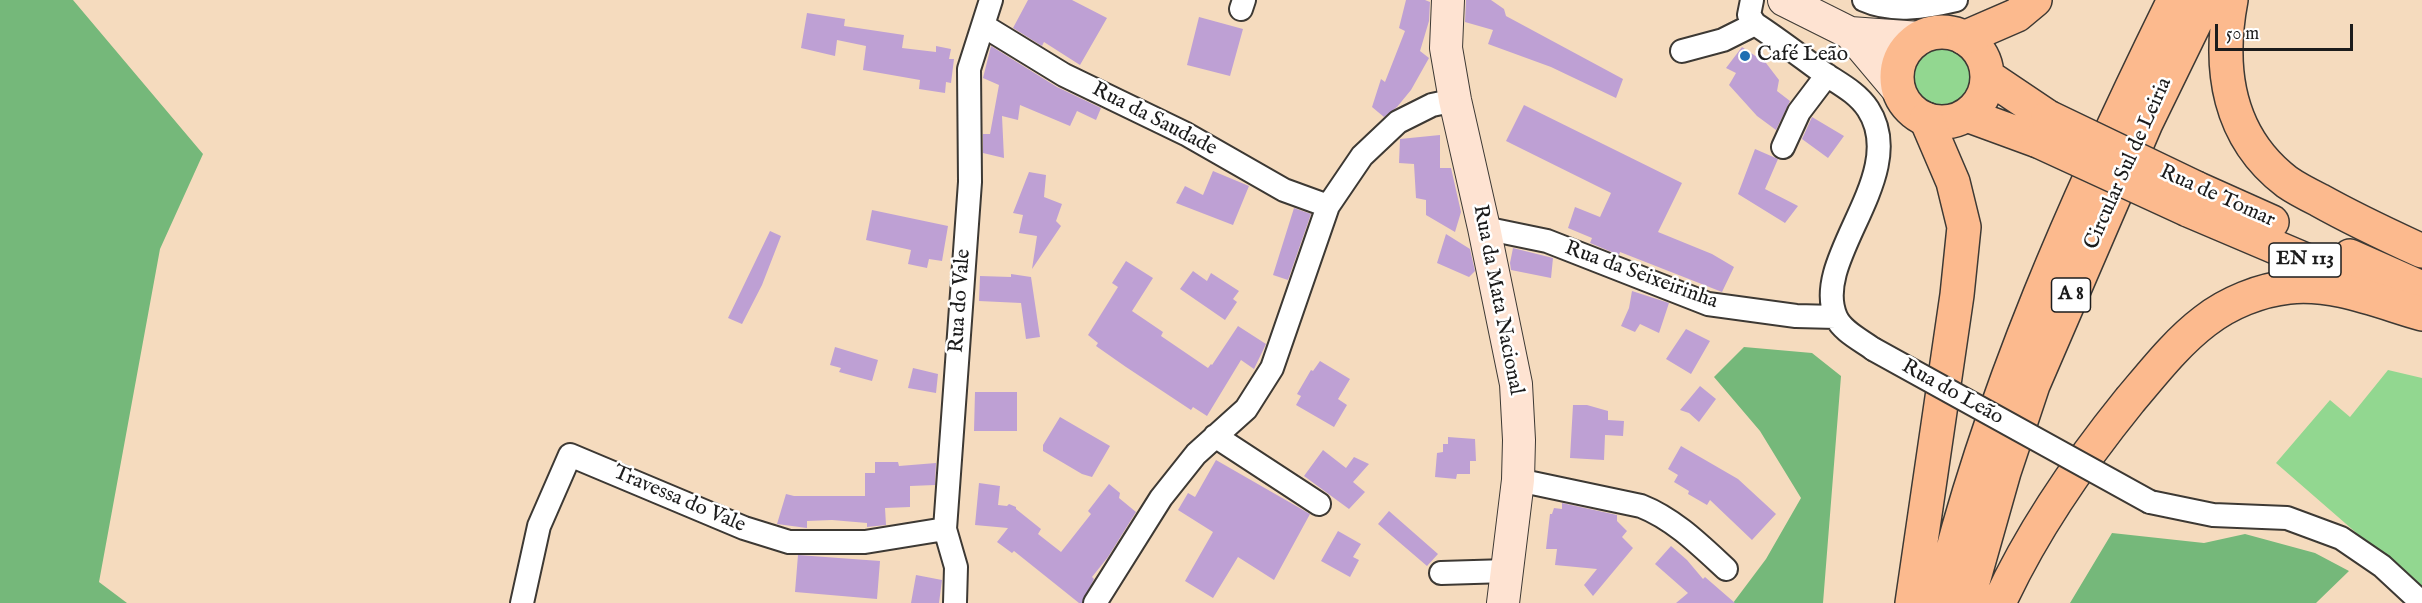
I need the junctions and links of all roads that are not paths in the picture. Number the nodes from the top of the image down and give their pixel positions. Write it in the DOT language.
graph roads {
  1 [pos="991,0"];
  2 [pos="1448,0"];
  3 [pos="1752,0"];
  4 [pos="1784,0"];
  5 [pos="1864,0"];
  6 [pos="1956,0"];
  7 [pos="2035,0"];
  8 [pos="2174,0"];
  9 [pos="2206,0"];
  10 [pos="2231,0"];
  11 [pos="1755,24"];
  12 [pos="984,26"];
  13 [pos="1850,33"];
  14 [pos="1920,38"];
  15 [pos="1965,38"];
  16 [pos="1682,51"];
  17 [pos="1827,75"];
  18 [pos="1987,76"];
  19 [pos="1899,90"];
  20 [pos="1455,100"];
  21 [pos="1966,115"];
  22 [pos="1926,119"];
  23 [pos="2043,129"];
  24 [pos="1783,147"];
  25 [pos="2192,199"];
  26 [pos="1328,206"];
  27 [pos="1484,228"];
  28 [pos="2422,251"];
  29 [pos="2422,288"];
  30 [pos="2422,314"];
  31 [pos="1836,317"];
  32 [pos="1215,436"];
  33 [pos="1518,480"];
  34 [pos="1319,504"];
  35 [pos="945,529"];
  36 [pos="1726,568"];
  37 [pos="1507,571"];
  38 [pos="1441,573"];
  39 [pos="522,603"];
  40 [pos="955,603"];
  41 [pos="1095,603"];
  42 [pos="1503,603"];
  43 [pos="1912,603"];
  44 [pos="1939,603"];
  45 [pos="1967,603"];
  46 [pos="1999,603"];
  47 [pos="2422,603"];
  1 -- 12 [label="street, Rua do Vale"];
  2 -- 20 [label="street, Rua da Mata Nacional"];
  3 -- 11 [label="street"];
  4 -- 13 [label="street"];
  5 -- 6 [label="street"];
  7 -- 15 [label="main road"];
  8 -- 44 [label="main road, Circular Sul de Leiria / A 8"];
  9 -- 45 [label="main road, Circular Sul de Leiria / A 8"];
  10 -- 28 [label="main road"];
  11 -- 16 [label="street"];
  11 -- 17 [label="street"];
  12 -- 26 [label="street, Rua da Saudade"];
  12 -- 35 [label="street, Rua do Vale"];
  13 -- 14 [label="street"];
  13 -- 19 [label="street"];
  14 -- 15 [label="main road"];
  14 -- 19 [label="main road"];
  15 -- 18 [label="main road"];
  17 -- 24 [label="street"];
  17 -- 31 [label="street"];
  18 -- 21 [label="main road"];
  18 -- 23 [label="main road, Rua de Tomar / EN 113"];
  19 -- 22 [label="main road"];
  20 -- 26 [label="street"];
  20 -- 27 [label="street, Rua da Mata Nacional"];
  21 -- 22 [label="main road"];
  21 -- 23 [label="main road, Rua de Tomar / EN 113"];
  22 -- 43 [label="main road"];
  23 -- 25 [label="main road, Rua de Tomar / EN 113, bridge"];
  25 -- 29 [label="main road, Rua de Tomar / EN 113"];
  25 -- 30 [label="main road, Rua de Tomar / EN 113"];
  26 -- 32 [label="street"];
  27 -- 31 [label="street, Rua da Seixeirinha"];
  27 -- 33 [label="street, Rua da Mata Nacional"];
  30 -- 46 [label="main road"];
  31 -- 47 [label="street, Rua do Leão, bridge"];
  32 -- 34 [label="street"];
  32 -- 41 [label="street"];
  33 -- 36 [label="street"];
  33 -- 37 [label="street, Rua da Mata Nacional"];
  35 -- 39 [label="street, Travessa do Vale"];
  35 -- 40 [label="street, Rua do Vale"];
  37 -- 38 [label="street"];
  37 -- 42 [label="street, Rua da Mata Nacional"];
}
